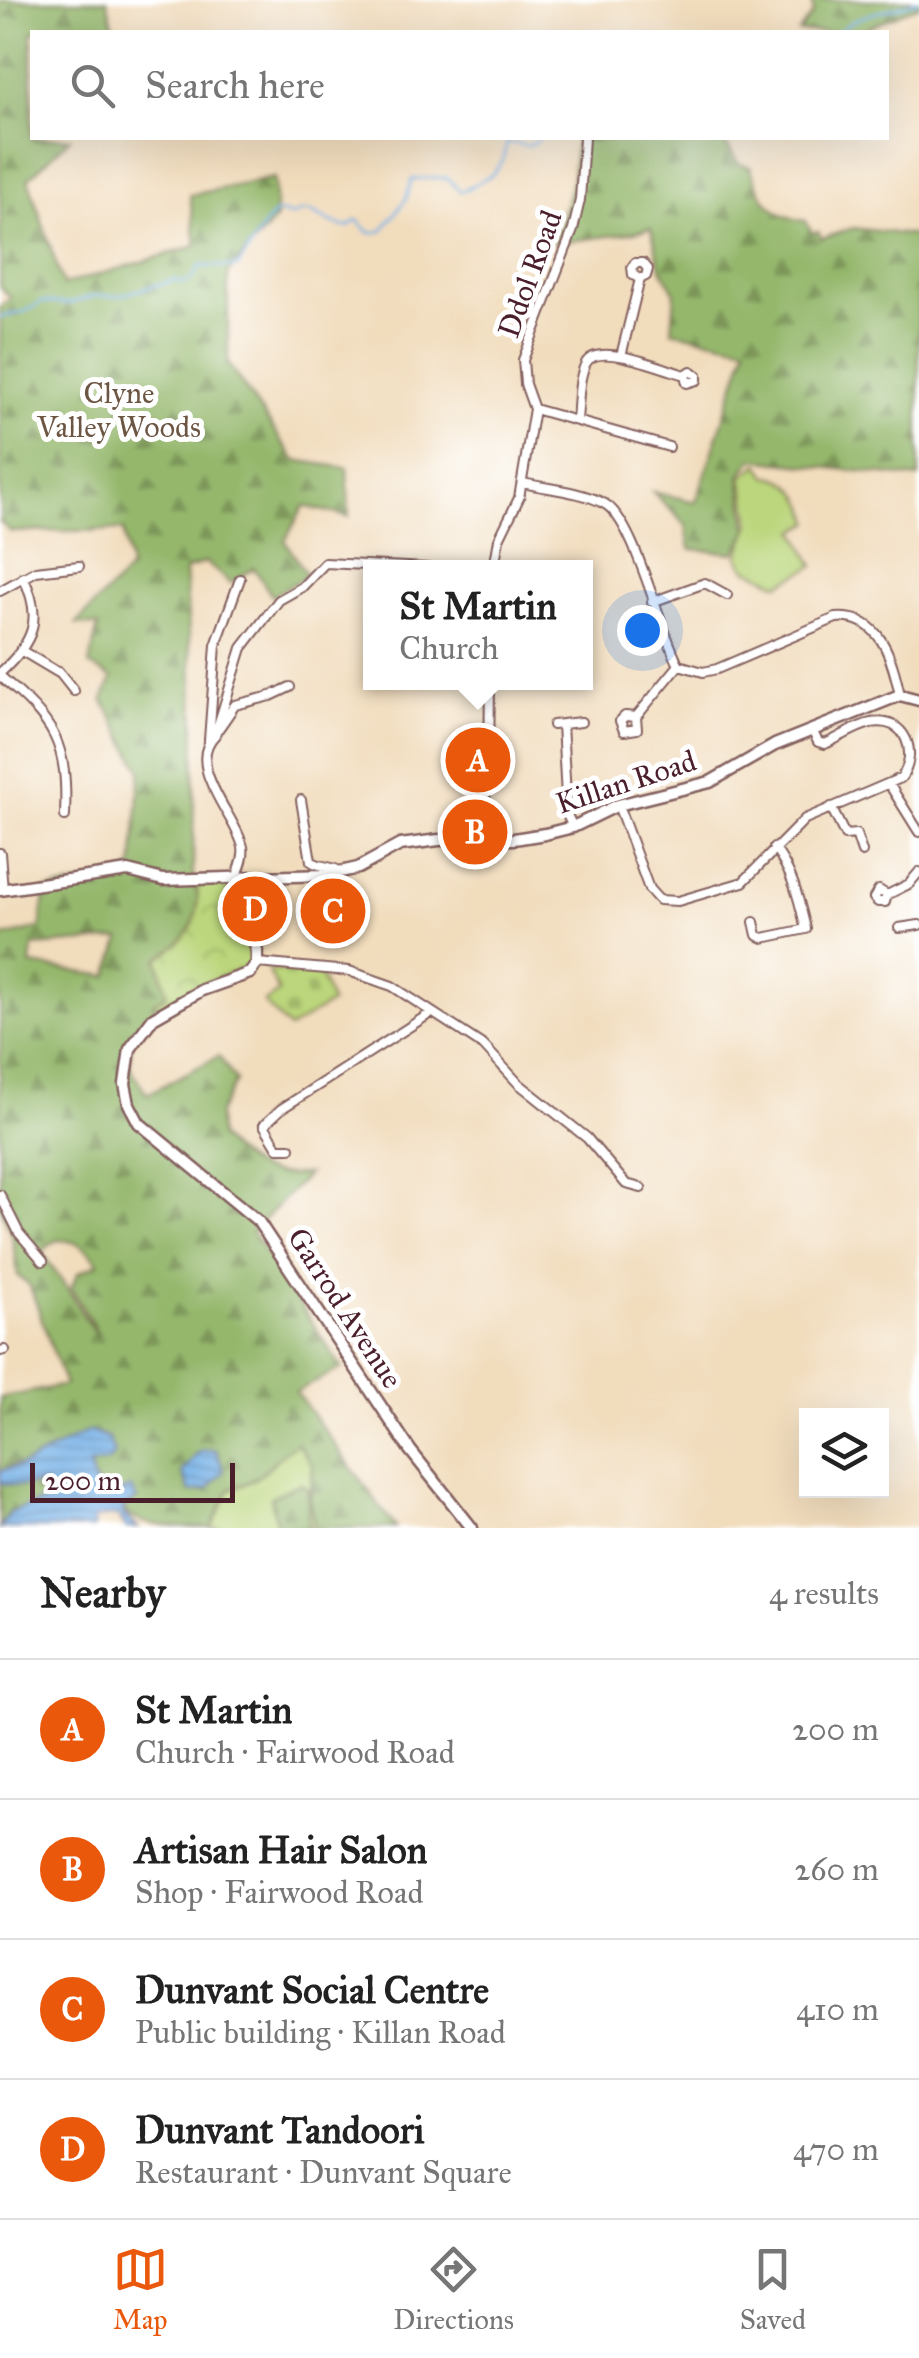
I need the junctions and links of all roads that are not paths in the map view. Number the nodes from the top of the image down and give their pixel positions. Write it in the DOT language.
graph roads {
  1 [pos="584,140"];
  2 [pos="640,278"];
  3 [pos="621,356"];
  4 [pos="684,376"];
  5 [pos="534,409"];
  6 [pos="576,419"];
  7 [pos="668,447"];
  8 [pos="522,482"];
  9 [pos="496,560"];
  10 [pos="363,564"];
  11 [pos="80,566"];
  12 [pos="22,577"];
  13 [pos="240,579"];
  14 [pos="0,591"];
  15 [pos="727,595"];
  16 [pos="652,602"];
  17 [pos="22,651"];
  18 [pos="679,665"];
  19 [pos="0,675"];
  20 [pos="290,687"];
  21 [pos="490,690"];
  22 [pos="74,691"];
  23 [pos="900,695"];
  24 [pos="919,700"];
  25 [pos="636,717"];
  26 [pos="580,722"];
  27 [pos="812,730"];
  28 [pos="212,737"];
  29 [pos="915,748"];
  30 [pos="889,784"];
  31 [pos="301,800"];
  32 [pos="618,804"];
  33 [pos="831,806"];
  34 [pos="65,816"];
  35 [pos="574,827"];
  36 [pos="919,832"];
  37 [pos="480,840"];
  38 [pos="774,848"];
  39 [pos="862,852"];
  40 [pos="0,854"];
  41 [pos="341,872"];
  42 [pos="919,872"];
  43 [pos="236,879"];
  44 [pos="1,890"];
  45 [pos="887,895"];
  46 [pos="754,922"];
  47 [pos="919,925"];
  48 [pos="899,928"];
  49 [pos="258,963"];
  50 [pos="431,1012"];
  51 [pos="290,1148"];
  52 [pos="641,1188"];
  53 [pos="0,1195"];
  54 [pos="43,1261"];
  55 [pos="472,1528"];
  1 -- 5 [label="street, Ddol Road"];
  2 -- 3 [label="street"];
  3 -- 4 [label="street"];
  3 -- 6 [label="street"];
  5 -- 6 [label="street"];
  5 -- 8 [label="street, Ddol Road"];
  6 -- 7 [label="street"];
  8 -- 9 [label="street, Ddol Road"];
  8 -- 16 [label="street"];
  10 -- 28 [label="street"];
  11 -- 12 [label="street"];
  12 -- 14 [label="street"];
  12 -- 17 [label="street"];
  13 -- 28 [label="street"];
  15 -- 16 [label="street"];
  16 -- 18 [label="street"];
  17 -- 19 [label="street"];
  17 -- 22 [label="street"];
  18 -- 23 [label="street"];
  18 -- 25 [label="street"];
  19 -- 34 [label="street"];
  20 -- 28 [label="street"];
  21 -- 37 [label="street"];
  23 -- 24 [label="main road"];
  23 -- 27 [label="main road, Killan Road"];
  26 -- 35 [label="street"];
  27 -- 29 [label="street"];
  27 -- 32 [label="main road, Killan Road"];
  28 -- 43 [label="street"];
  29 -- 30 [label="street"];
  30 -- 33 [label="street"];
  30 -- 36 [label="street"];
  31 -- 41 [label="street"];
  32 -- 35 [label="main road, Killan Road"];
  32 -- 38 [label="street"];
  33 -- 38 [label="street"];
  33 -- 39 [label="street"];
  35 -- 37 [label="main road, Killan Road"];
  37 -- 41 [label="main road, Killan Road"];
  38 -- 46 [label="street"];
  40 -- 44 [label="street"];
  41 -- 43 [label="main road, Killan Road"];
  42 -- 45 [label="street"];
  43 -- 44 [label="main road, Killan Road"];
  43 -- 49 [label="main road"];
  47 -- 48 [label="street"];
  49 -- 50 [label="street"];
  49 -- 55 [label="main road, Garrod Avenue"];
  50 -- 51 [label="street"];
  50 -- 52 [label="street"];
  53 -- 54 [label="street"];
}
